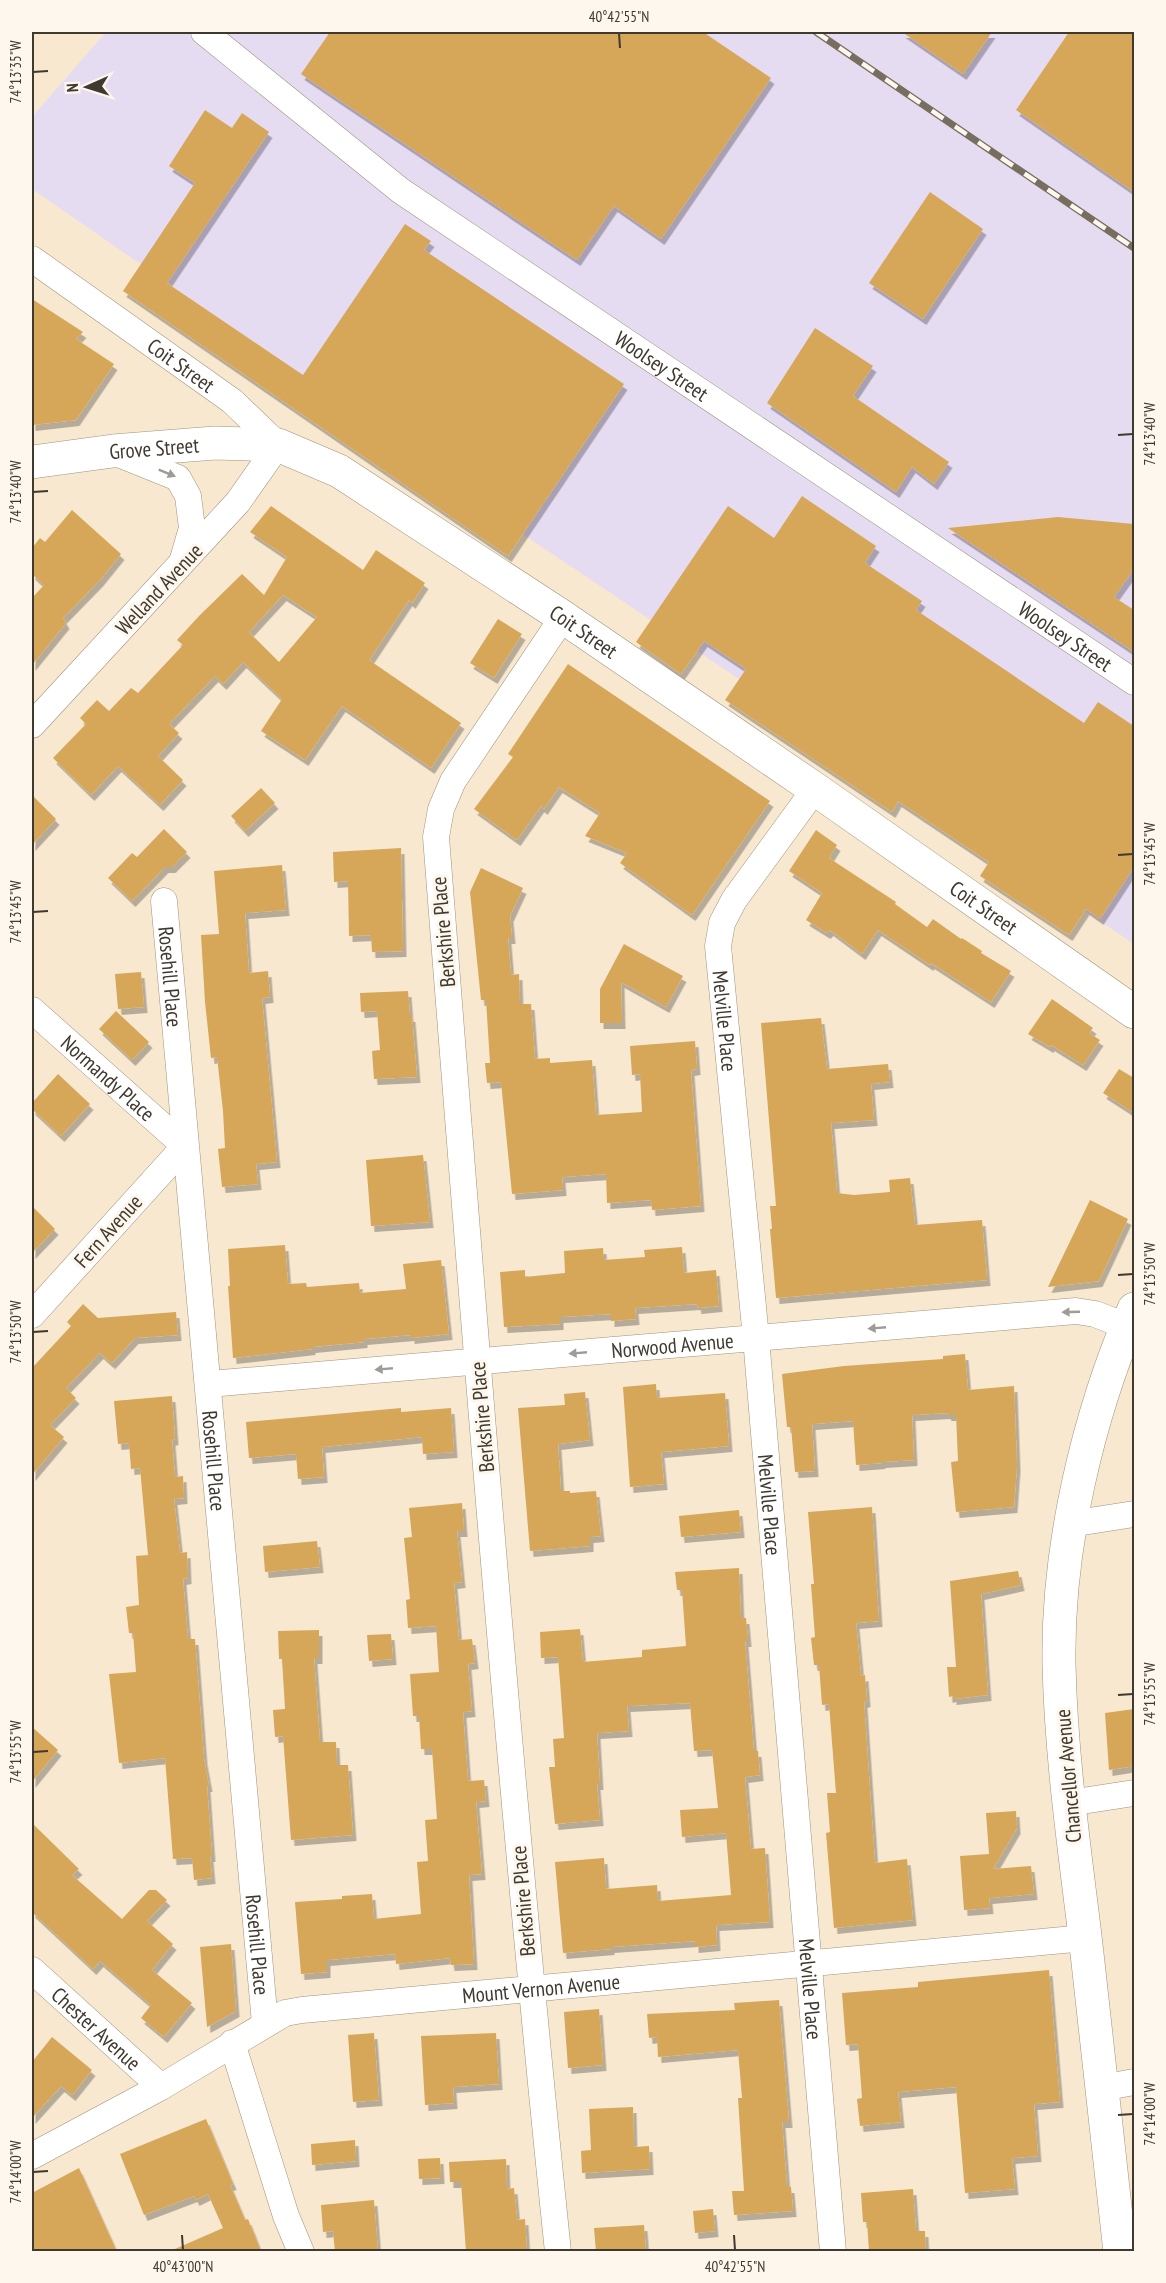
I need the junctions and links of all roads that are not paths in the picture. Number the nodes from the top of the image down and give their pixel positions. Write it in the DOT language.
graph roads {
  1 [pos="204,32"];
  2 [pos="32,259"];
  3 [pos="278,445"];
  4 [pos="113,452"];
  5 [pos="32,462"];
  6 [pos="181,565"];
  7 [pos="563,617"];
  8 [pos="1134,682"];
  9 [pos="32,725"];
  10 [pos="815,789"];
  11 [pos="164,900"];
  12 [pos="32,1010"];
  13 [pos="1134,1012"];
  14 [pos="185,1146"];
  15 [pos="32,1315"];
  16 [pos="1132,1321"];
  17 [pos="756,1338"];
  18 [pos="477,1362"];
  19 [pos="209,1384"];
  20 [pos="1134,1514"];
  21 [pos="1070,1524"];
  22 [pos="1134,1793"];
  23 [pos="1069,1803"];
  24 [pos="1085,1938"];
  25 [pos="810,1964"];
  26 [pos="32,1970"];
  27 [pos="531,1990"];
  28 [pos="265,2023"];
  29 [pos="232,2043"];
  30 [pos="1134,2082"];
  31 [pos="161,2087"];
  32 [pos="1101,2088"];
  33 [pos="32,2156"];
  34 [pos="301,2252"];
  35 [pos="558,2252"];
  36 [pos="833,2252"];
  37 [pos="1120,2252"];
  1 -- 8 [label="street, Woolsey Street"];
  2 -- 3 [label="street, Coit Street"];
  3 -- 4 [label="main road, Grove Street"];
  3 -- 6 [label="street, Welland Avenue"];
  3 -- 7 [label="main road, Coit Street"];
  4 -- 5 [label="main road, Grove Street"];
  4 -- 6 [label="street, one-way"];
  6 -- 9 [label="street, Welland Avenue"];
  7 -- 10 [label="main road, Coit Street"];
  7 -- 18 [label="street, Berkshire Place"];
  10 -- 13 [label="main road, Coit Street"];
  10 -- 17 [label="street, Melville Place"];
  11 -- 14 [label="street, Rosehill Place"];
  12 -- 14 [label="street, Normandy Place"];
  14 -- 15 [label="street, Fern Avenue"];
  14 -- 19 [label="street, Rosehill Place"];
  16 -- 17 [label="street, Norwood Avenue, one-way"];
  16 -- 21 [label="main road, Chancellor Avenue"];
  17 -- 18 [label="street, Norwood Avenue, one-way"];
  17 -- 25 [label="street, Melville Place"];
  18 -- 19 [label="street, Norwood Avenue, one-way"];
  18 -- 27 [label="street, Berkshire Place"];
  19 -- 28 [label="street, Rosehill Place"];
  20 -- 21 [label="street"];
  21 -- 23 [label="main road, Chancellor Avenue"];
  22 -- 23 [label="street"];
  23 -- 24 [label="main road, Chancellor Avenue"];
  24 -- 25 [label="street, Mount Vernon Avenue"];
  24 -- 32 [label="main road, Chancellor Avenue"];
  25 -- 27 [label="street, Mount Vernon Avenue"];
  25 -- 36 [label="street, Melville Place"];
  26 -- 31 [label="street, Chester Avenue"];
  27 -- 28 [label="street, Mount Vernon Avenue"];
  27 -- 35 [label="street, Berkshire Place"];
  28 -- 29 [label="street, Mount Vernon Avenue"];
  29 -- 31 [label="street, Mount Vernon Avenue"];
  29 -- 34 [label="street"];
  30 -- 32 [label="street"];
  31 -- 33 [label="street, Mount Vernon Avenue"];
  32 -- 37 [label="main road, Chancellor Avenue"];
}
